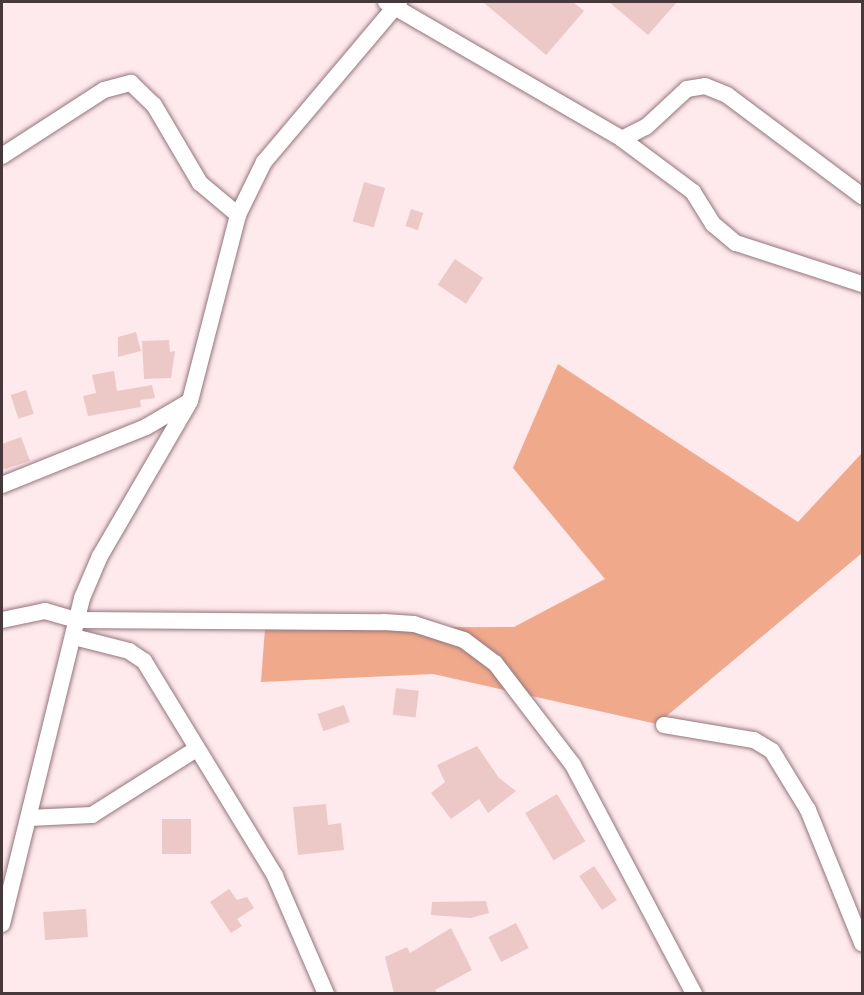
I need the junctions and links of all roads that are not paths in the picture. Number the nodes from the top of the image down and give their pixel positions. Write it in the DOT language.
graph roads {
  1 [pos="393,3"];
  2 [pos="622,139"];
  3 [pos="2,156"];
  4 [pos="862,196"];
  5 [pos="238,215"];
  6 [pos="862,284"];
  7 [pos="190,401"];
  8 [pos="2,485"];
  9 [pos="2,620"];
  10 [pos="77,620"];
  11 [pos="74,637"];
  12 [pos="664,725"];
  13 [pos="195,750"];
  14 [pos="29,818"];
  15 [pos="2,924"];
  16 [pos="862,943"];
  17 [pos="326,993"];
  18 [pos="694,993"];
  1 -- 2 [label="street"];
  1 -- 5 [label="street"];
  2 -- 4 [label="street"];
  2 -- 6 [label="street"];
  3 -- 5 [label="street"];
  5 -- 7 [label="street"];
  7 -- 8 [label="street"];
  7 -- 10 [label="street"];
  9 -- 10 [label="street"];
  10 -- 11 [label="street"];
  10 -- 18 [label="street"];
  11 -- 13 [label="street"];
  11 -- 14 [label="street"];
  12 -- 16 [label="street"];
  13 -- 14 [label="street"];
  13 -- 17 [label="street"];
  14 -- 15 [label="street"];
}
